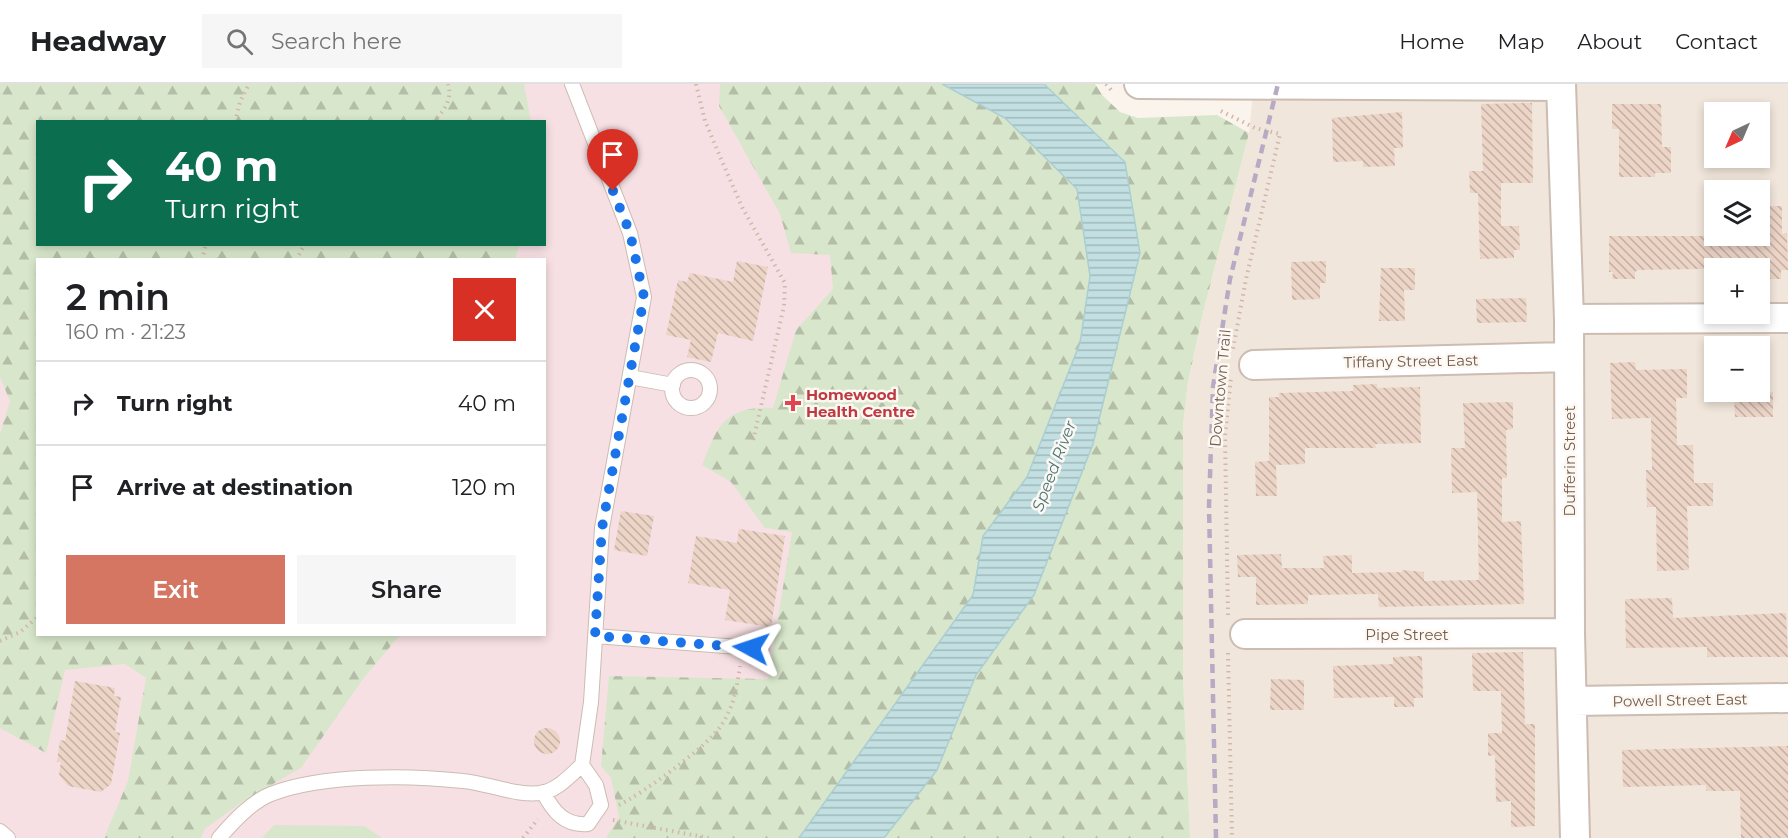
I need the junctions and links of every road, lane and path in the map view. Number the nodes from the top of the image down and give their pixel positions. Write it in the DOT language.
graph roads {
  1 [pos="249,84"];
  2 [pos="448,84"];
  3 [pos="572,84"];
  4 [pos="696,84"];
  5 [pos="1106,84"];
  6 [pos="1561,85"];
  7 [pos="1128,90"];
  8 [pos="1214,108"];
  9 [pos="236,120"];
  10 [pos="435,120"];
  11 [pos="1788,318"];
  12 [pos="1569,319"];
  13 [pos="1568,357"];
  14 [pos="1240,363"];
  15 [pos="630,377"];
  16 [pos="673,385"];
  17 [pos="753,441"];
  18 [pos="36,619"];
  19 [pos="1570,633"];
  20 [pos="1234,634"];
  21 [pos="595,636"];
  22 [pos="0,641"];
  23 [pos="747,648"];
  24 [pos="1788,698"];
  25 [pos="1572,701"];
  26 [pos="582,765"];
  27 [pos="543,792"];
  28 [pos="594,818"];
  29 [pos="0,831"];
  30 [pos="9,838"];
  31 [pos="219,838"];
  32 [pos="708,838"];
  33 [pos="1232,838"];
  34 [pos="1575,838"];
  1 -- 9 [label="path"];
  2 -- 10 [label="path"];
  3 -- 15 [label="lane"];
  4 -- 17 [label="path"];
  5 -- 7 [label="path"];
  6 -- 7 [label="street"];
  6 -- 12 [label="street, Dufferin Street"];
  8 -- 14 [label="path, Downtown Trail"];
  11 -- 12 [label="street"];
  12 -- 13 [label="street, Dufferin Street"];
  13 -- 14 [label="street, Tiffany Street East"];
  13 -- 19 [label="street, Dufferin Street"];
  14 -- 20 [label="path, Downtown Trail"];
  15 -- 16 [label="lane"];
  15 -- 21 [label="lane"];
  18 -- 22 [label="path"];
  19 -- 20 [label="street, Pipe Street"];
  19 -- 25 [label="street, Dufferin Street"];
  20 -- 33 [label="path, Downtown Trail"];
  21 -- 23 [label="lane"];
  21 -- 26 [label="lane"];
  23 -- 28 [label="path"];
  24 -- 25 [label="street, Powell Street East"];
  25 -- 34 [label="street, Dufferin Street"];
  26 -- 27 [label="lane"];
  26 -- 28 [label="lane"];
  27 -- 28 [label="lane"];
  27 -- 31 [label="lane"];
  28 -- 32 [label="path"];
  29 -- 30 [label="lane"];
}
